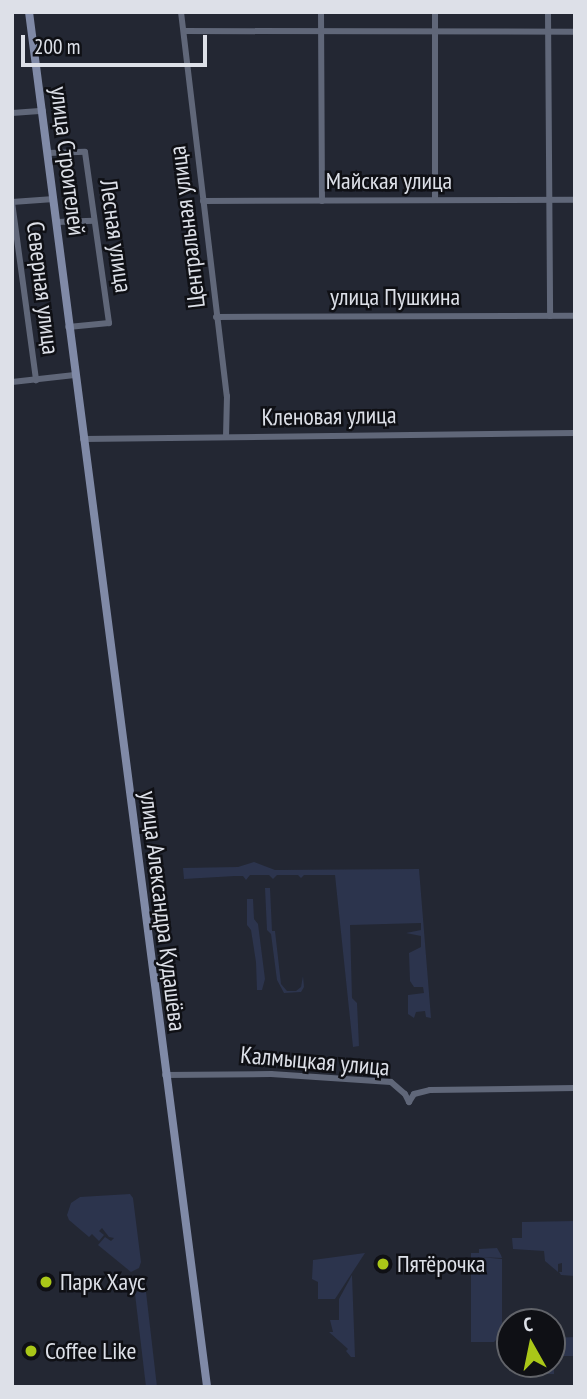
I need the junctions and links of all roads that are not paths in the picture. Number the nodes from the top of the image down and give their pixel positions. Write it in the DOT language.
graph roads {
  1 [pos="29,12"];
  2 [pos="181,12"];
  3 [pos="321,12"];
  4 [pos="435,12"];
  5 [pos="548,12"];
  6 [pos="548,31"];
  7 [pos="184,32"];
  8 [pos="322,32"];
  9 [pos="575,32"];
  10 [pos="434,34"];
  11 [pos="43,111"];
  12 [pos="12,113"];
  13 [pos="48,153"];
  14 [pos="54,199"];
  15 [pos="435,200"];
  16 [pos="550,200"];
  17 [pos="575,200"];
  18 [pos="203,201"];
  19 [pos="322,201"];
  20 [pos="12,202"];
  21 [pos="94,221"];
  22 [pos="57,222"];
  23 [pos="14,226"];
  24 [pos="550,316"];
  25 [pos="575,316"];
  26 [pos="216,317"];
  27 [pos="68,327"];
  28 [pos="75,375"];
  29 [pos="36,380"];
  30 [pos="12,382"];
  31 [pos="575,433"];
  32 [pos="226,437"];
  33 [pos="83,439"];
  34 [pos="165,1075"];
  35 [pos="575,1088"];
  36 [pos="207,1387"];
  1 -- 11 [label="main road, улица Строителей"];
  2 -- 7 [label="street, Центральная улица"];
  3 -- 8 [label="street"];
  4 -- 10 [label="street"];
  5 -- 6 [label="street"];
  6 -- 9 [label="street"];
  6 -- 10 [label="street"];
  6 -- 16 [label="street"];
  7 -- 8 [label="street"];
  7 -- 18 [label="street, Центральная улица"];
  8 -- 10 [label="street"];
  8 -- 19 [label="street"];
  10 -- 15 [label="street"];
  11 -- 12 [label="street"];
  11 -- 13 [label="main road, улица Строителей"];
  13 -- 14 [label="main road, улица Строителей"];
  13 -- 21 [label="street, Лесная улица"];
  14 -- 20 [label="street, Северная улица"];
  14 -- 22 [label="main road, улица Строителей"];
  15 -- 16 [label="street, Майская улица"];
  15 -- 19 [label="street, Майская улица"];
  16 -- 17 [label="street, Майская улица"];
  16 -- 24 [label="street"];
  18 -- 19 [label="street, Майская улица"];
  18 -- 26 [label="street, Центральная улица"];
  20 -- 23 [label="street, Северная улица"];
  21 -- 22 [label="street"];
  21 -- 27 [label="street, Лесная улица"];
  22 -- 27 [label="main road, улица Строителей"];
  23 -- 29 [label="street, Северная улица"];
  24 -- 25 [label="street, улица Пушкина"];
  24 -- 26 [label="street, улица Пушкина"];
  26 -- 32 [label="street, Центральная улица"];
  27 -- 28 [label="main road, улица Строителей"];
  28 -- 29 [label="street"];
  28 -- 33 [label="main road, улица Строителей"];
  29 -- 30 [label="street"];
  31 -- 32 [label="street, Кленовая улица"];
  32 -- 33 [label="street, Кленовая улица"];
  33 -- 34 [label="main road, улица Александра Кудашёва"];
  34 -- 35 [label="street, Калмыцкая улица"];
  34 -- 36 [label="main road, улица Александра Кудашёва"];
}
